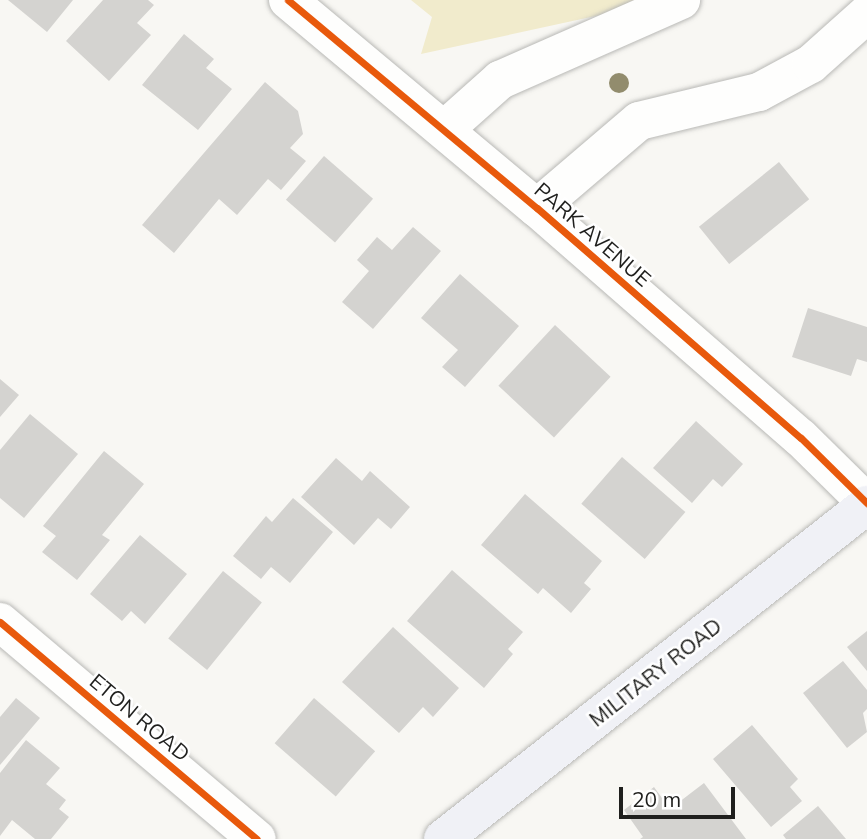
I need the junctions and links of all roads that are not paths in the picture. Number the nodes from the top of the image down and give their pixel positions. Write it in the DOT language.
graph roads {
  1 [pos="288,0"];
  2 [pos="681,0"];
  3 [pos="867,14"];
  4 [pos="444,129"];
  5 [pos="537,208"];
  6 [pos="867,504"];
  7 [pos="0,622"];
  8 [pos="257,839"];
  9 [pos="443,839"];
  1 -- 4 [label="street, PARK AVENUE"];
  2 -- 4 [label="street"];
  3 -- 5 [label="street"];
  4 -- 5 [label="street, PARK AVENUE"];
  5 -- 6 [label="street, PARK AVENUE"];
  6 -- 9 [label="main road, MILITARY ROAD"];
  7 -- 8 [label="street, ETON ROAD"];
}
